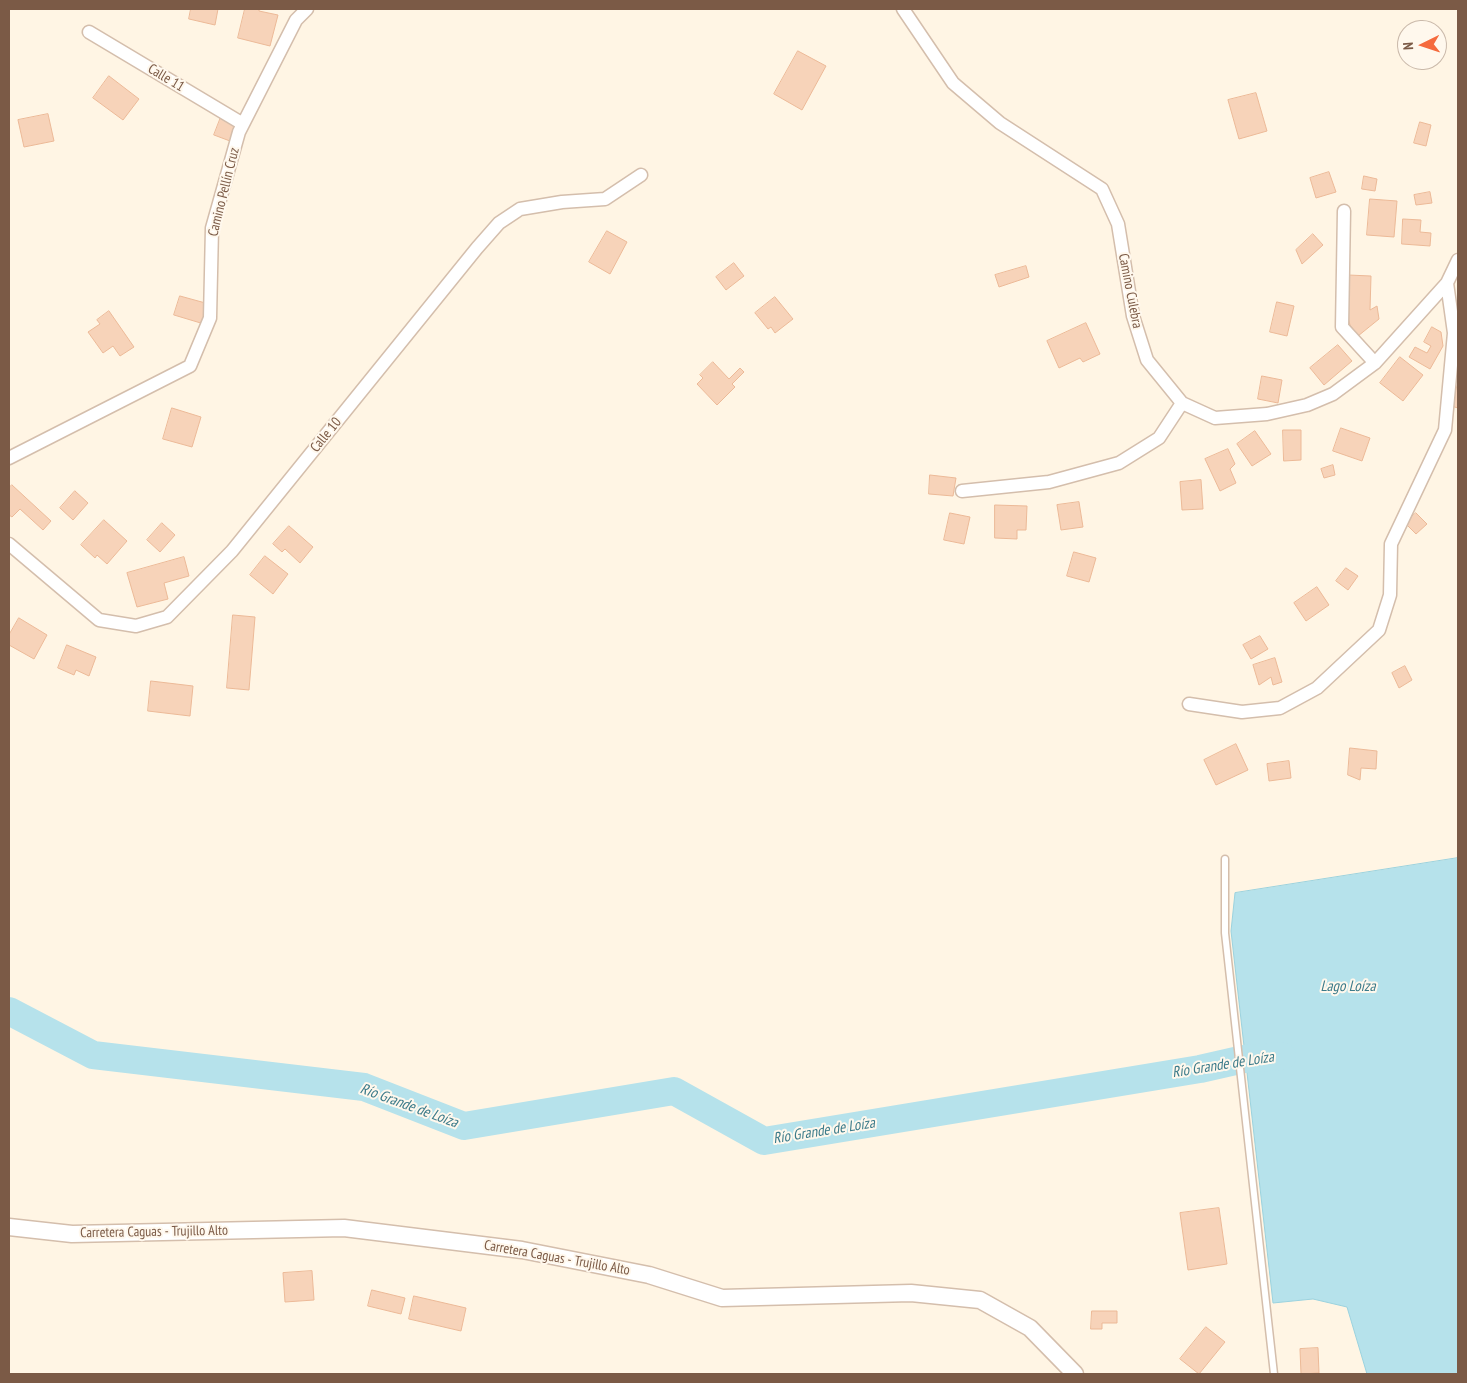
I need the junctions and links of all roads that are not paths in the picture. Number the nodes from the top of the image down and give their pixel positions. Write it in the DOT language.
graph roads {
  1 [pos="307,9"];
  2 [pos="903,9"];
  3 [pos="89,32"];
  4 [pos="243,124"];
  5 [pos="641,175"];
  6 [pos="1344,211"];
  7 [pos="1458,260"];
  8 [pos="1447,283"];
  9 [pos="1375,363"];
  10 [pos="1182,403"];
  11 [pos="9,458"];
  12 [pos="962,491"];
  13 [pos="9,544"];
  14 [pos="1189,704"];
  15 [pos="1225,859"];
  16 [pos="9,1228"];
  17 [pos="1075,1374"];
  18 [pos="1274,1374"];
  1 -- 4 [label="street, Camino Pellín Cruz"];
  2 -- 10 [label="street, Camino Culebra"];
  3 -- 4 [label="street, Calle 11"];
  4 -- 11 [label="street, Camino Pellín Cruz"];
  5 -- 13 [label="street, Calle 10"];
  6 -- 9 [label="street"];
  7 -- 8 [label="street, Camino Culebra"];
  8 -- 9 [label="street, Camino Culebra"];
  8 -- 14 [label="street"];
  9 -- 10 [label="street, Camino Culebra"];
  10 -- 12 [label="street"];
  15 -- 18 [label="lane"];
  16 -- 17 [label="street, Carretera Caguas - Trujillo Alto"];
}
